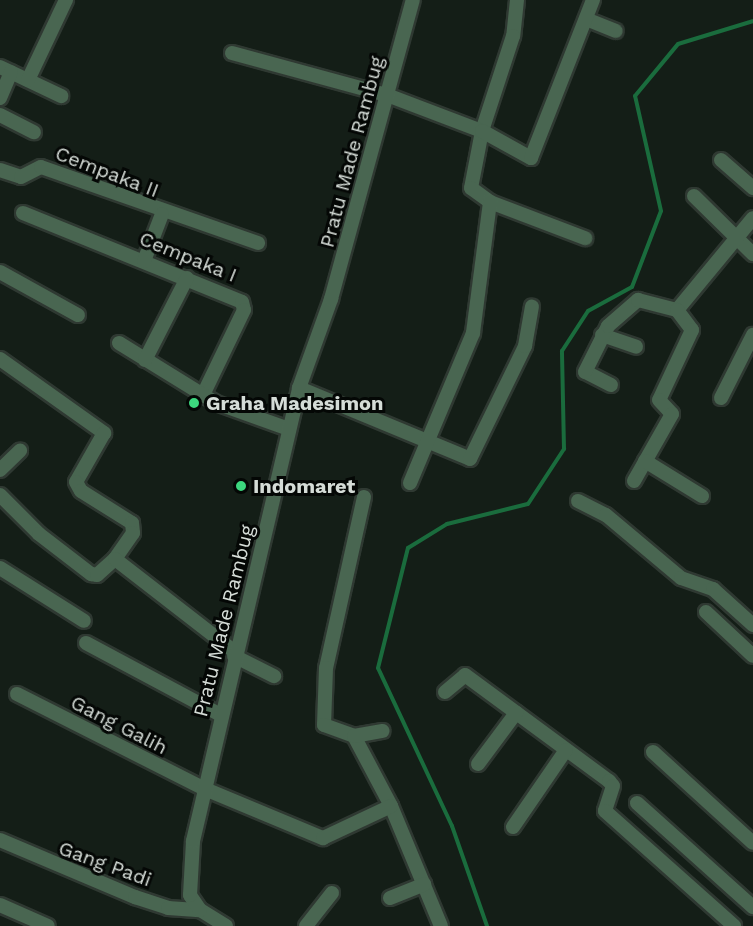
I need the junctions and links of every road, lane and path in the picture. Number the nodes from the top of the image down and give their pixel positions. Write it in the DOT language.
graph roads {
  1 [pos="66,0"];
  2 [pos="412,0"];
  3 [pos="517,0"];
  4 [pos="593,0"];
  5 [pos="586,19"];
  6 [pos="616,31"];
  7 [pos="232,53"];
  8 [pos="5,69"];
  9 [pos="28,80"];
  10 [pos="387,95"];
  11 [pos="61,96"];
  12 [pos="0,98"];
  13 [pos="0,115"];
  14 [pos="482,131"];
  15 [pos="34,132"];
  16 [pos="721,160"];
  17 [pos="0,170"];
  18 [pos="753,188"];
  19 [pos="694,196"];
  20 [pos="490,202"];
  21 [pos="23,213"];
  22 [pos="162,214"];
  23 [pos="753,218"];
  24 [pos="735,237"];
  25 [pos="585,238"];
  26 [pos="258,243"];
  27 [pos="753,254"];
  28 [pos="144,261"];
  29 [pos="0,272"];
  30 [pos="187,278"];
  31 [pos="532,307"];
  32 [pos="677,310"];
  33 [pos="78,315"];
  34 [pos="602,335"];
  35 [pos="753,335"];
  36 [pos="119,343"];
  37 [pos="636,347"];
  38 [pos="0,358"];
  39 [pos="145,360"];
  40 [pos="610,385"];
  41 [pos="299,388"];
  42 [pos="203,395"];
  43 [pos="721,398"];
  44 [pos="289,429"];
  45 [pos="431,439"];
  46 [pos="20,450"];
  47 [pos="645,461"];
  48 [pos="0,470"];
  49 [pos="634,481"];
  50 [pos="410,483"];
  51 [pos="0,495"];
  52 [pos="702,496"];
  53 [pos="364,497"];
  54 [pos="579,501"];
  55 [pos="115,559"];
  56 [pos="0,568"];
  57 [pos="706,612"];
  58 [pos="84,621"];
  59 [pos="753,625"];
  60 [pos="86,643"];
  61 [pos="235,655"];
  62 [pos="753,656"];
  63 [pos="274,676"];
  64 [pos="445,692"];
  65 [pos="17,694"];
  66 [pos="516,713"];
  67 [pos="221,715"];
  68 [pos="383,731"];
  69 [pos="354,736"];
  70 [pos="566,750"];
  71 [pos="653,752"];
  72 [pos="477,764"];
  73 [pos="205,789"];
  74 [pos="637,803"];
  75 [pos="391,806"];
  76 [pos="513,826"];
  77 [pos="0,840"];
  78 [pos="753,843"];
  79 [pos="424,884"];
  80 [pos="332,893"];
  81 [pos="390,898"];
  82 [pos="752,904"];
  83 [pos="0,905"];
  84 [pos="200,910"];
  85 [pos="220,924"];
  86 [pos="438,925"];
  87 [pos="48,926"];
  88 [pos="306,926"];
  89 [pos="734,926"];
  1 -- 9 [label="street"];
  2 -- 10 [label="street, Pratu Made Rambug"];
  3 -- 14 [label="street"];
  4 -- 5 [label="street"];
  5 -- 6 [label="street"];
  5 -- 14 [label="street"];
  7 -- 10 [label="street"];
  8 -- 9 [label="street"];
  8 -- 12 [label="street"];
  9 -- 11 [label="street"];
  10 -- 14 [label="street"];
  10 -- 41 [label="street, Pratu Made Rambug"];
  13 -- 15 [label="street"];
  14 -- 20 [label="street"];
  16 -- 18 [label="street"];
  17 -- 22 [label="street, Cempaka II"];
  19 -- 24 [label="street"];
  20 -- 25 [label="street"];
  20 -- 45 [label="street"];
  21 -- 28 [label="street, Cempaka I"];
  22 -- 26 [label="street, Cempaka II"];
  22 -- 28 [label="street"];
  23 -- 24 [label="street"];
  24 -- 27 [label="street"];
  24 -- 32 [label="street"];
  28 -- 30 [label="street, Cempaka I"];
  29 -- 33 [label="street"];
  30 -- 39 [label="street"];
  30 -- 42 [label="street, Cempaka I"];
  31 -- 45 [label="street"];
  32 -- 34 [label="street"];
  32 -- 47 [label="street"];
  34 -- 37 [label="street"];
  34 -- 40 [label="street"];
  35 -- 43 [label="street"];
  36 -- 39 [label="street"];
  38 -- 55 [label="street"];
  39 -- 42 [label="street"];
  41 -- 44 [label="street, Pratu Made Rambug"];
  41 -- 45 [label="street"];
  42 -- 44 [label="street"];
  44 -- 61 [label="street, Pratu Made Rambug"];
  45 -- 50 [label="street"];
  46 -- 48 [label="street"];
  47 -- 49 [label="street"];
  47 -- 52 [label="street"];
  51 -- 55 [label="street"];
  53 -- 69 [label="street"];
  54 -- 59 [label="street"];
  55 -- 61 [label="street"];
  56 -- 58 [label="street"];
  57 -- 62 [label="street"];
  60 -- 67 [label="street"];
  61 -- 63 [label="street"];
  61 -- 67 [label="street, Pratu Made Rambug"];
  64 -- 66 [label="street"];
  65 -- 73 [label="street, Gang Galih"];
  66 -- 70 [label="street"];
  66 -- 72 [label="street"];
  67 -- 73 [label="street, Pratu Made Rambug"];
  68 -- 69 [label="street"];
  69 -- 75 [label="street"];
  70 -- 76 [label="street"];
  70 -- 89 [label="street"];
  71 -- 78 [label="street"];
  73 -- 75 [label="street, Gang Galih"];
  73 -- 84 [label="street, Pratu Made Rambug"];
  74 -- 82 [label="street"];
  75 -- 79 [label="street"];
  77 -- 84 [label="street, Gang Padi"];
  79 -- 81 [label="street"];
  79 -- 86 [label="street"];
  80 -- 88 [label="street"];
  83 -- 87 [label="street"];
  84 -- 85 [label="street"];
}
